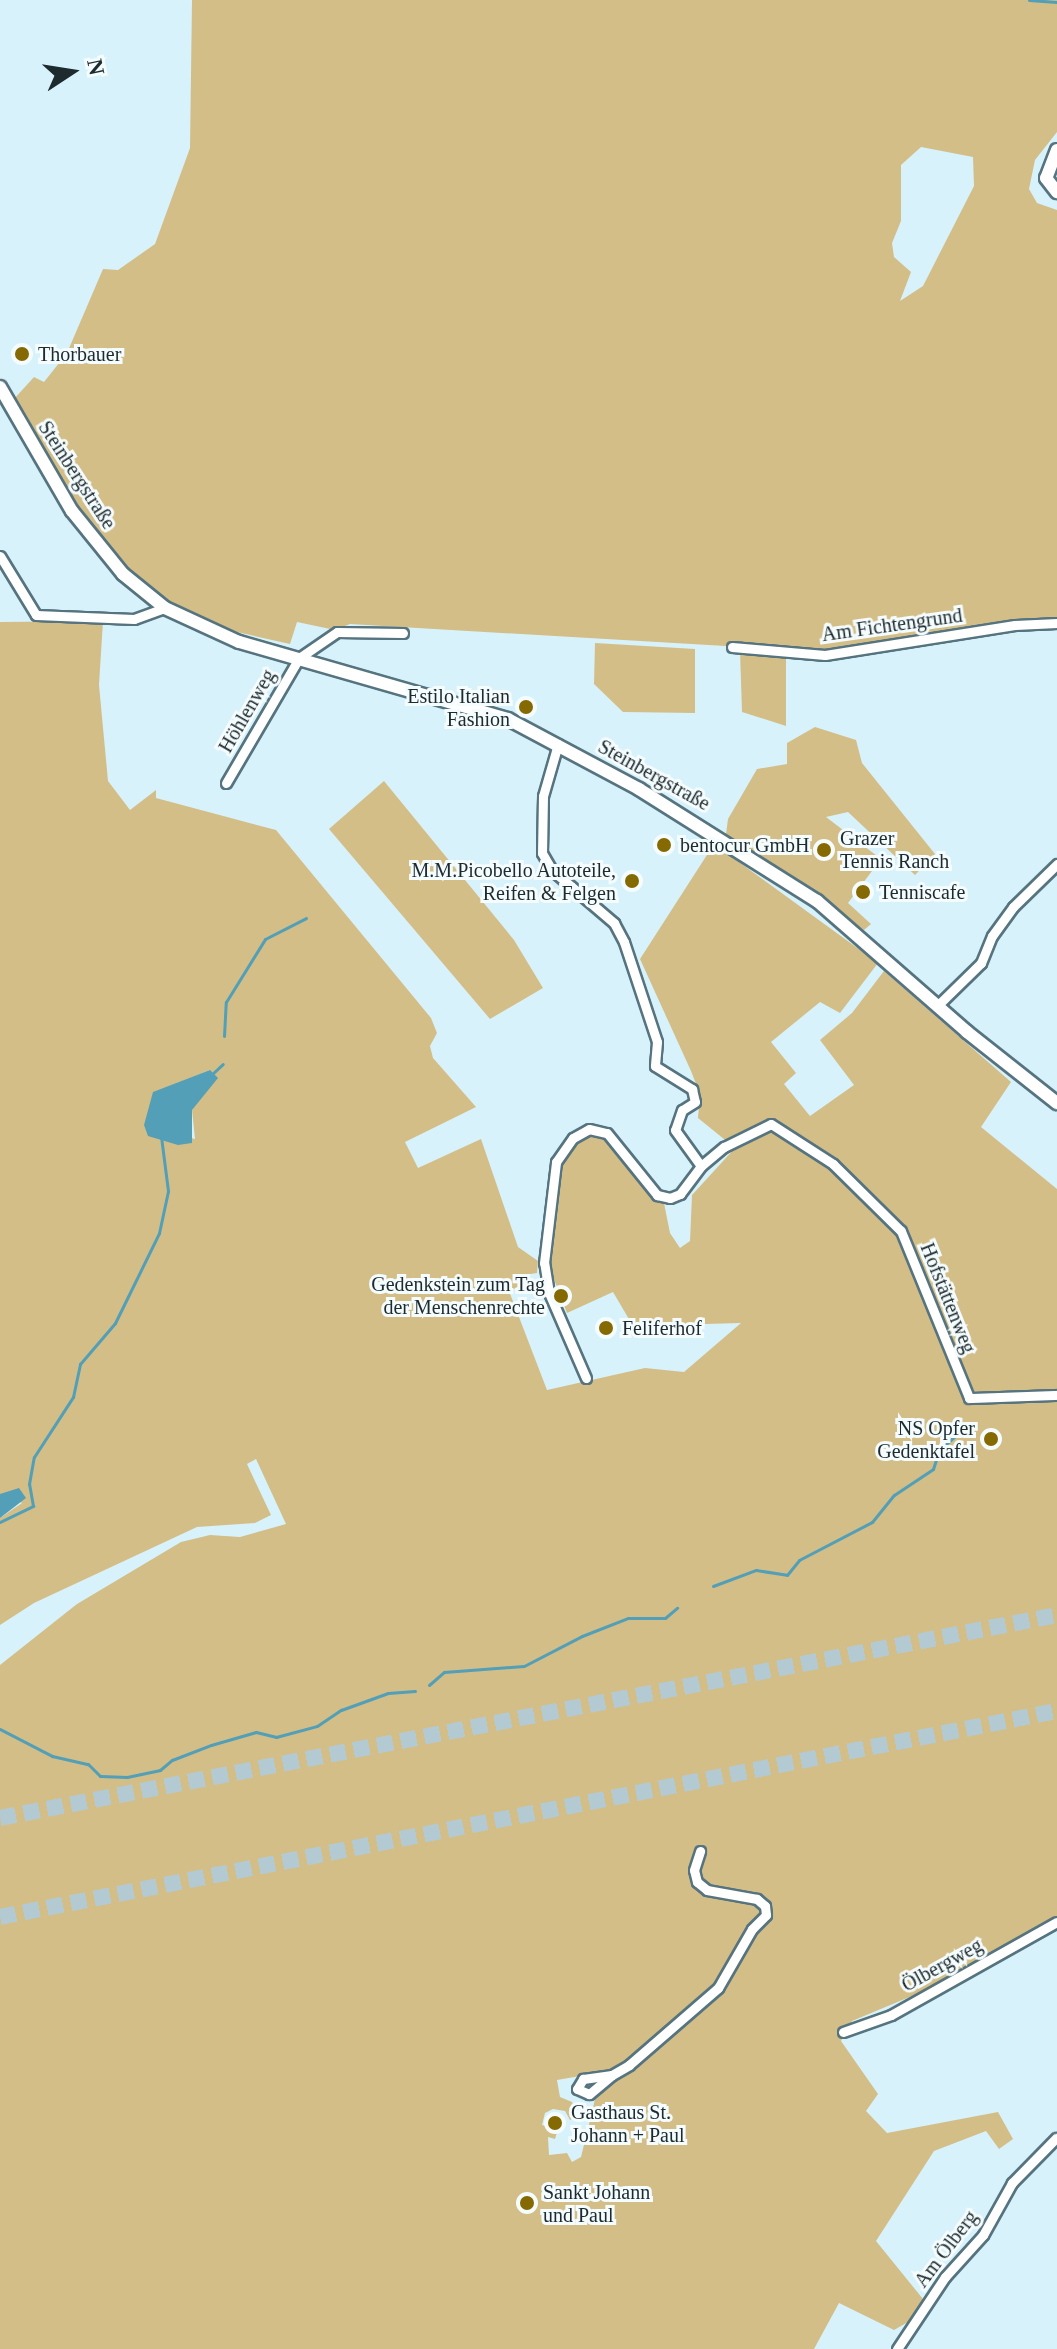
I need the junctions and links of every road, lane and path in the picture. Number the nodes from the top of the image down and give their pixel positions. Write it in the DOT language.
graph roads {
  1 [pos="1057,150"];
  2 [pos="1057,192"];
  3 [pos="0,387"];
  4 [pos="0,556"];
  5 [pos="165,608"];
  6 [pos="1057,623"];
  7 [pos="403,633"];
  8 [pos="732,647"];
  9 [pos="299,658"];
  10 [pos="558,744"];
  11 [pos="226,783"];
  12 [pos="1057,864"];
  13 [pos="938,1005"];
  14 [pos="1057,1103"];
  15 [pos="701,1166"];
  16 [pos="586,1378"];
  17 [pos="1057,1395"];
  18 [pos="700,1851"];
  19 [pos="1057,1922"];
  20 [pos="843,2032"];
  21 [pos="612,2075"];
  22 [pos="1056,2138"];
  23 [pos="897,2349"];
  1 -- 2 [label="main road"];
  3 -- 5 [label="main road, Steinbergstraße"];
  4 -- 5 [label="street"];
  5 -- 9 [label="main road, Steinbergstraße"];
  6 -- 8 [label="street, Am Fichtengrund"];
  7 -- 9 [label="street"];
  9 -- 10 [label="main road, Steinbergstraße"];
  9 -- 11 [label="street, Höhlenweg"];
  10 -- 13 [label="main road, Steinbergstraße"];
  10 -- 15 [label="street"];
  12 -- 13 [label="street"];
  13 -- 14 [label="main road, Steinbergstraße"];
  15 -- 16 [label="street, Hofstättenweg"];
  15 -- 17 [label="street, Hofstättenweg"];
  18 -- 21 [label="street"];
  19 -- 20 [label="street, Ölbergweg"];
  22 -- 23 [label="street, Am Ölberg"];
}
